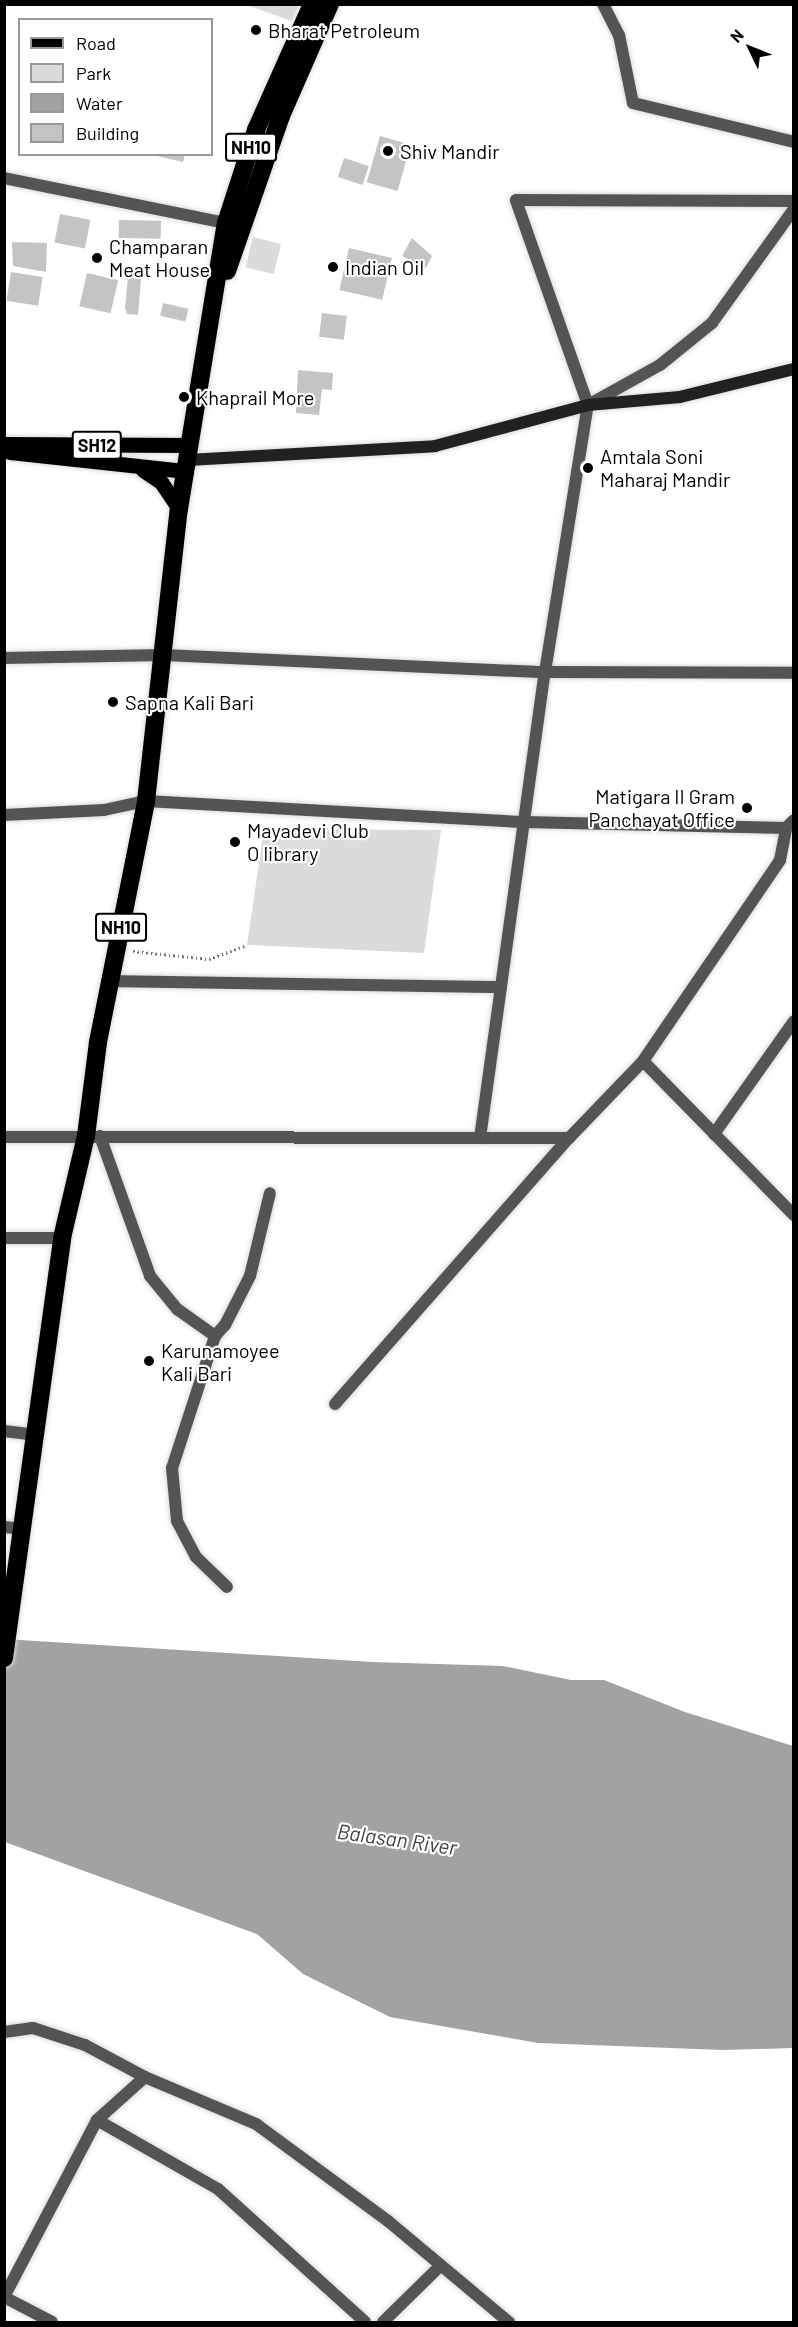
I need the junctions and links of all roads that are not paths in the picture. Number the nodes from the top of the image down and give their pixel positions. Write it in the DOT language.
graph roads {
  1 [pos="312,4"];
  2 [pos="330,4"];
  3 [pos="603,4"];
  4 [pos="794,142"];
  5 [pos="4,178"];
  6 [pos="794,201"];
  7 [pos="794,209"];
  8 [pos="226,223"];
  9 [pos="215,298"];
  10 [pos="794,369"];
  11 [pos="588,405"];
  12 [pos="4,444"];
  13 [pos="4,451"];
  14 [pos="188,459"];
  15 [pos="141,469"];
  16 [pos="179,509"];
  17 [pos="165,655"];
  18 [pos="4,658"];
  19 [pos="545,672"];
  20 [pos="794,673"];
  21 [pos="146,801"];
  22 [pos="4,815"];
  23 [pos="524,822"];
  24 [pos="790,824"];
  25 [pos="111,981"];
  26 [pos="501,987"];
  27 [pos="794,1021"];
  28 [pos="643,1061"];
  29 [pos="714,1134"];
  30 [pos="93,1136"];
  31 [pos="4,1137"];
  32 [pos="480,1138"];
  33 [pos="569,1138"];
  34 [pos="270,1193"];
  35 [pos="794,1215"];
  36 [pos="4,1238"];
  37 [pos="62,1238"];
  38 [pos="215,1336"];
  39 [pos="335,1404"];
  40 [pos="4,1431"];
  41 [pos="35,1435"];
  42 [pos="4,1527"];
  43 [pos="24,1529"];
  44 [pos="227,1587"];
  45 [pos="4,1658"];
  46 [pos="4,2032"];
  47 [pos="146,2077"];
  48 [pos="97,2121"];
  49 [pos="440,2266"];
  50 [pos="4,2297"];
  51 [pos="52,2322"];
  52 [pos="365,2322"];
  53 [pos="383,2322"];
  54 [pos="509,2322"];
  1 -- 8 [label="highway, NH10"];
  2 -- 9 [label="highway"];
  3 -- 4 [label="street"];
  5 -- 8 [label="street"];
  6 -- 11 [label="street"];
  7 -- 11 [label="street"];
  8 -- 9 [label="highway, NH10"];
  9 -- 14 [label="highway, NH10"];
  10 -- 11 [label="street"];
  11 -- 14 [label="street"];
  11 -- 19 [label="street"];
  12 -- 14 [label="main road, SH12"];
  13 -- 15 [label="main road, SH12"];
  14 -- 15 [label="main road, SH12"];
  14 -- 16 [label="highway, NH10"];
  15 -- 16 [label="main road"];
  16 -- 17 [label="highway, NH10"];
  17 -- 18 [label="street"];
  17 -- 19 [label="street"];
  17 -- 21 [label="highway, NH10"];
  19 -- 20 [label="street"];
  19 -- 23 [label="street"];
  21 -- 22 [label="street"];
  21 -- 23 [label="street"];
  21 -- 25 [label="highway, NH10"];
  23 -- 24 [label="street"];
  23 -- 26 [label="street"];
  24 -- 28 [label="street"];
  25 -- 26 [label="street"];
  25 -- 30 [label="highway, NH10"];
  26 -- 32 [label="street"];
  27 -- 29 [label="street"];
  28 -- 29 [label="street"];
  28 -- 33 [label="street"];
  29 -- 35 [label="street"];
  30 -- 31 [label="street"];
  30 -- 32 [label="street"];
  30 -- 37 [label="highway, NH10"];
  30 -- 38 [label="street"];
  32 -- 33 [label="street"];
  33 -- 39 [label="street"];
  34 -- 38 [label="street"];
  36 -- 37 [label="street"];
  37 -- 41 [label="highway, NH10"];
  38 -- 44 [label="street"];
  40 -- 41 [label="street"];
  41 -- 43 [label="highway, NH10"];
  42 -- 43 [label="street"];
  43 -- 45 [label="highway, NH10"];
  46 -- 47 [label="street"];
  47 -- 48 [label="street"];
  47 -- 49 [label="street"];
  48 -- 50 [label="street"];
  48 -- 52 [label="street"];
  49 -- 53 [label="street"];
  49 -- 54 [label="street"];
  50 -- 51 [label="street"];
}
